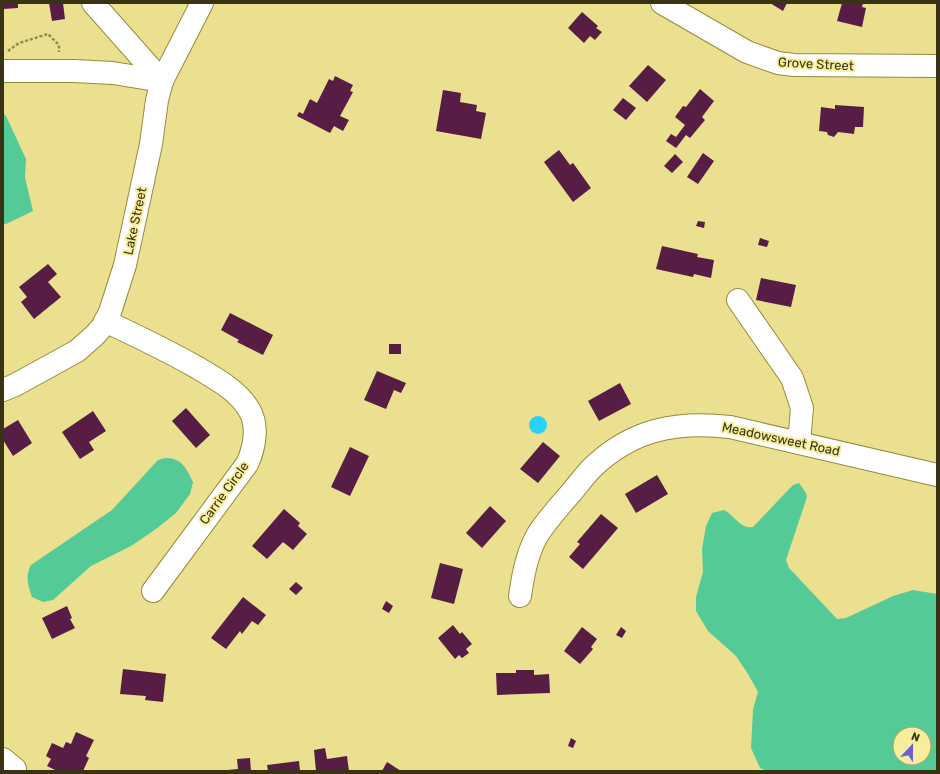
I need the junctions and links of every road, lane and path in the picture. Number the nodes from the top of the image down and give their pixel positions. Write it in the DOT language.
graph roads {
  1 [pos="93,3"];
  2 [pos="202,3"];
  3 [pos="662,3"];
  4 [pos="3,55"];
  5 [pos="937,66"];
  6 [pos="3,71"];
  7 [pos="59,71"];
  8 [pos="162,80"];
  9 [pos="738,300"];
  10 [pos="105,321"];
  11 [pos="3,390"];
  12 [pos="799,443"];
  13 [pos="937,475"];
  14 [pos="153,591"];
  15 [pos="520,596"];
  1 -- 8 [label="street"];
  2 -- 8 [label="street, Lake Street"];
  3 -- 5 [label="street, Grove Street"];
  4 -- 7 [label="path"];
  6 -- 7 [label="street"];
  7 -- 8 [label="street"];
  8 -- 10 [label="street, Lake Street"];
  9 -- 12 [label="street"];
  10 -- 11 [label="street, Lake Street"];
  10 -- 14 [label="street, Carrie Circle"];
  12 -- 13 [label="street, Meadowsweet Road"];
  12 -- 15 [label="street, Meadowsweet Road"];
}
